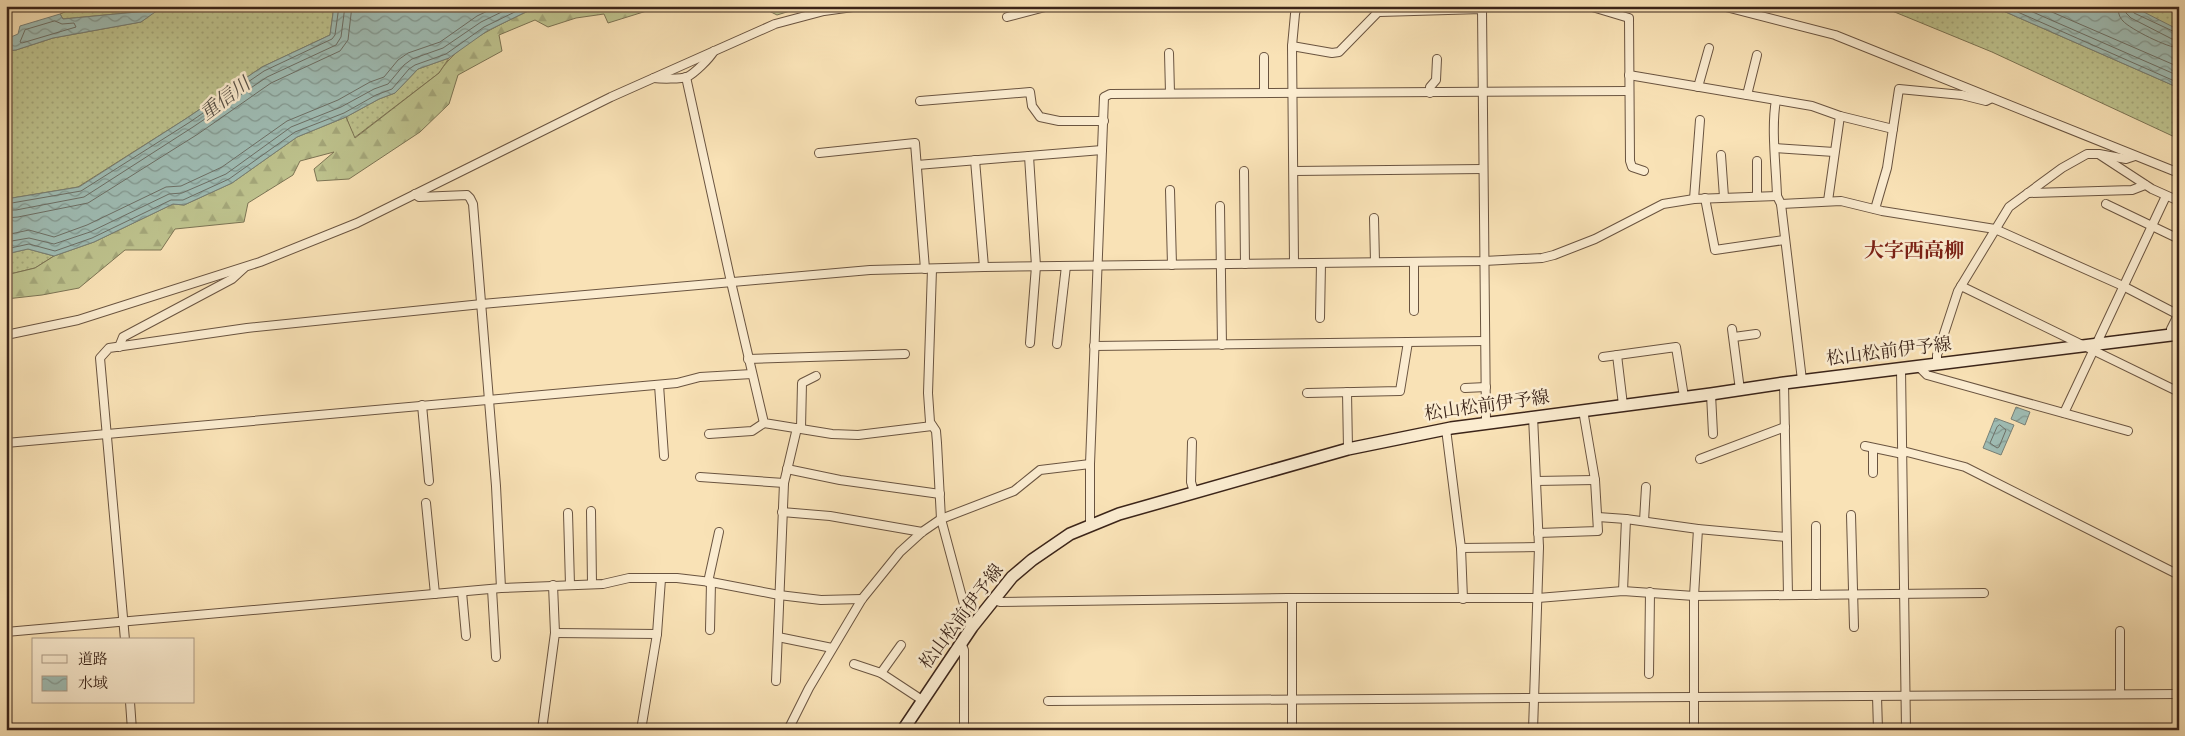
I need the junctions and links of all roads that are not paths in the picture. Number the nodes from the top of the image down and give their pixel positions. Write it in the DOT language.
graph roads {
  1 [pos="860,6"];
  2 [pos="1049,6"];
  3 [pos="1302,6"];
  4 [pos="1589,6"];
  5 [pos="1722,6"];
  6 [pos="1382,9"];
  7 [pos="1007,17"];
  8 [pos="1292,46"];
  9 [pos="1709,48"];
  10 [pos="715,50"];
  11 [pos="1169,53"];
  12 [pos="1757,55"];
  13 [pos="1264,56"];
  14 [pos="1437,59"];
  15 [pos="1629,75"];
  16 [pos="686,77"];
  17 [pos="653,78"];
  18 [pos="1698,86"];
  19 [pos="1629,91"];
  20 [pos="1293,92"];
  21 [pos="1482,92"];
  22 [pos="1170,93"];
  23 [pos="1264,93"];
  24 [pos="1430,93"];
  25 [pos="1748,95"];
  26 [pos="1992,98"];
  27 [pos="1776,100"];
  28 [pos="920,101"];
  29 [pos="1840,116"];
  30 [pos="1700,120"];
  31 [pos="1104,121"];
  32 [pos="1893,129"];
  33 [pos="1776,148"];
  34 [pos="1102,150"];
  35 [pos="819,152"];
  36 [pos="1834,152"];
  37 [pos="2099,154"];
  38 [pos="1721,155"];
  39 [pos="1029,156"];
  40 [pos="2135,156"];
  41 [pos="975,160"];
  42 [pos="1757,161"];
  43 [pos="917,165"];
  44 [pos="1483,169"];
  45 [pos="1244,171"];
  46 [pos="1294,171"];
  47 [pos="1644,171"];
  48 [pos="2179,173"];
  49 [pos="2145,184"];
  50 [pos="1170,190"];
  51 [pos="2028,193"];
  52 [pos="415,194"];
  53 [pos="1757,196"];
  54 [pos="1777,196"];
  55 [pos="2166,196"];
  56 [pos="1724,197"];
  57 [pos="1706,198"];
  58 [pos="1694,199"];
  59 [pos="1828,201"];
  60 [pos="2179,201"];
  61 [pos="1781,204"];
  62 [pos="2106,204"];
  63 [pos="1220,206"];
  64 [pos="1875,209"];
  65 [pos="1374,218"];
  66 [pos="2152,226"];
  67 [pos="1995,229"];
  68 [pos="2179,239"];
  69 [pos="1784,240"];
  70 [pos="1484,261"];
  71 [pos="1375,262"];
  72 [pos="1414,262"];
  73 [pos="1294,263"];
  74 [pos="1321,263"];
  75 [pos="1220,264"];
  76 [pos="1245,264"];
  77 [pos="1098,265"];
  78 [pos="1172,265"];
  79 [pos="1036,266"];
  80 [pos="1066,266"];
  81 [pos="245,267"];
  82 [pos="984,267"];
  83 [pos="928,269"];
  84 [pos="731,282"];
  85 [pos="1961,286"];
  86 [pos="2123,286"];
  87 [pos="482,304"];
  88 [pos="2179,305"];
  89 [pos="1414,311"];
  90 [pos="2175,314"];
  91 [pos="1320,318"];
  92 [pos="1756,334"];
  93 [pos="2175,334"];
  94 [pos="6,335"];
  95 [pos="1408,342"];
  96 [pos="1485,342"];
  97 [pos="1030,343"];
  98 [pos="1057,344"];
  99 [pos="1222,345"];
  100 [pos="118,346"];
  101 [pos="1094,346"];
  102 [pos="2091,347"];
  103 [pos="905,354"];
  104 [pos="1617,355"];
  105 [pos="1603,357"];
  106 [pos="748,359"];
  107 [pos="1937,364"];
  108 [pos="1919,366"];
  109 [pos="1901,369"];
  110 [pos="752,374"];
  111 [pos="816,376"];
  112 [pos="1802,380"];
  113 [pos="1784,382"];
  114 [pos="659,385"];
  115 [pos="1486,387"];
  116 [pos="1465,388"];
  117 [pos="1740,390"];
  118 [pos="1347,392"];
  119 [pos="2179,392"];
  120 [pos="1307,393"];
  121 [pos="1712,394"];
  122 [pos="1684,397"];
  123 [pos="489,399"];
  124 [pos="422,405"];
  125 [pos="1623,405"];
  126 [pos="1583,410"];
  127 [pos="2064,413"];
  128 [pos="1533,416"];
  129 [pos="1486,422"];
  130 [pos="764,423"];
  131 [pos="932,426"];
  132 [pos="1785,427"];
  133 [pos="799,428"];
  134 [pos="1446,429"];
  135 [pos="2128,431"];
  136 [pos="106,434"];
  137 [pos="709,434"];
  138 [pos="1713,434"];
  139 [pos="1192,442"];
  140 [pos="6,443"];
  141 [pos="1348,449"];
  142 [pos="1903,453"];
  143 [pos="664,456"];
  144 [pos="1700,459"];
  145 [pos="1090,464"];
  146 [pos="787,469"];
  147 [pos="1873,473"];
  148 [pos="700,477"];
  149 [pos="1595,480"];
  150 [pos="429,481"];
  151 [pos="1536,481"];
  152 [pos="784,483"];
  153 [pos="1646,487"];
  154 [pos="1194,492"];
  155 [pos="940,494"];
  156 [pos="426,503"];
  157 [pos="591,511"];
  158 [pos="782,512"];
  159 [pos="568,513"];
  160 [pos="1851,515"];
  161 [pos="1598,517"];
  162 [pos="1626,518"];
  163 [pos="941,519"];
  164 [pos="1644,521"];
  165 [pos="1090,524"];
  166 [pos="1816,526"];
  167 [pos="1698,529"];
  168 [pos="719,532"];
  169 [pos="922,532"];
  170 [pos="1538,533"];
  171 [pos="1786,537"];
  172 [pos="1539,547"];
  173 [pos="1461,548"];
  174 [pos="2179,575"];
  175 [pos="660,579"];
  176 [pos="710,582"];
  177 [pos="592,584"];
  178 [pos="553,585"];
  179 [pos="570,585"];
  180 [pos="501,588"];
  181 [pos="492,589"];
  182 [pos="1623,591"];
  183 [pos="462,592"];
  184 [pos="1650,592"];
  185 [pos="1984,593"];
  186 [pos="435,594"];
  187 [pos="1816,594"];
  188 [pos="1853,594"];
  189 [pos="1904,594"];
  190 [pos="779,595"];
  191 [pos="1788,595"];
  192 [pos="1694,596"];
  193 [pos="1538,598"];
  194 [pos="1463,599"];
  195 [pos="862,600"];
  196 [pos="993,600"];
  197 [pos="1292,600"];
  198 [pos="123,622"];
  199 [pos="972,627"];
  200 [pos="1854,627"];
  201 [pos="710,630"];
  202 [pos="6,632"];
  203 [pos="2120,632"];
  204 [pos="554,633"];
  205 [pos="657,634"];
  206 [pos="466,636"];
  207 [pos="778,637"];
  208 [pos="125,638"];
  209 [pos="960,643"];
  210 [pos="901,645"];
  211 [pos="832,648"];
  212 [pos="496,657"];
  213 [pos="854,664"];
  214 [pos="881,673"];
  215 [pos="1649,674"];
  216 [pos="776,681"];
  217 [pos="2120,694"];
  218 [pos="2179,694"];
  219 [pos="1877,696"];
  220 [pos="1905,696"];
  221 [pos="1694,697"];
  222 [pos="1534,698"];
  223 [pos="922,700"];
  224 [pos="1292,700"];
  225 [pos="1048,701"];
  226 [pos="130,704"];
  227 [pos="132,730"];
  228 [pos="542,730"];
  229 [pos="641,730"];
  230 [pos="788,730"];
  231 [pos="903,730"];
  232 [pos="964,730"];
  233 [pos="1292,730"];
  234 [pos="1534,730"];
  235 [pos="1694,730"];
  236 [pos="1878,730"];
  237 [pos="1906,730"];
  1 -- 10 [label="street"];
  2 -- 7 [label="street"];
  3 -- 8 [label="street"];
  4 -- 15 [label="street"];
  5 -- 26 [label="street"];
  6 -- 8 [label="street"];
  6 -- 21 [label="street"];
  8 -- 20 [label="street"];
  9 -- 18 [label="street"];
  10 -- 16 [label="street"];
  10 -- 17 [label="street"];
  11 -- 22 [label="street"];
  12 -- 25 [label="street"];
  13 -- 23 [label="street"];
  14 -- 24 [label="street"];
  15 -- 18 [label="street"];
  15 -- 19 [label="street"];
  16 -- 17 [label="street"];
  16 -- 84 [label="street"];
  17 -- 52 [label="street"];
  18 -- 25 [label="street"];
  19 -- 21 [label="street"];
  19 -- 47 [label="street"];
  20 -- 23 [label="street"];
  20 -- 24 [label="street"];
  20 -- 46 [label="street"];
  21 -- 24 [label="street"];
  21 -- 44 [label="street"];
  22 -- 23 [label="street"];
  22 -- 31 [label="street"];
  25 -- 27 [label="street"];
  26 -- 32 [label="street"];
  26 -- 40 [label="street"];
  27 -- 29 [label="street"];
  27 -- 33 [label="street"];
  28 -- 31 [label="street"];
  29 -- 32 [label="street"];
  29 -- 36 [label="street"];
  30 -- 58 [label="street"];
  31 -- 34 [label="street"];
  32 -- 64 [label="street"];
  33 -- 36 [label="street"];
  33 -- 54 [label="street"];
  34 -- 39 [label="street"];
  34 -- 77 [label="street"];
  35 -- 43 [label="street"];
  36 -- 59 [label="street"];
  37 -- 40 [label="street"];
  37 -- 49 [label="street"];
  37 -- 51 [label="street"];
  38 -- 56 [label="street"];
  39 -- 41 [label="street"];
  39 -- 79 [label="street"];
  40 -- 48 [label="street"];
  41 -- 43 [label="street"];
  41 -- 82 [label="street"];
  42 -- 53 [label="street"];
  43 -- 83 [label="street"];
  44 -- 46 [label="street"];
  44 -- 70 [label="street"];
  45 -- 76 [label="street"];
  46 -- 73 [label="street"];
  49 -- 51 [label="street"];
  49 -- 55 [label="street"];
  50 -- 78 [label="street"];
  51 -- 67 [label="street"];
  52 -- 81 [label="street"];
  52 -- 87 [label="street"];
  53 -- 54 [label="street"];
  53 -- 56 [label="street"];
  54 -- 61 [label="street"];
  55 -- 60 [label="street"];
  55 -- 66 [label="street"];
  56 -- 57 [label="street"];
  57 -- 58 [label="street"];
  57 -- 69 [label="street"];
  58 -- 70 [label="street"];
  59 -- 61 [label="street"];
  59 -- 64 [label="street"];
  61 -- 69 [label="street"];
  62 -- 66 [label="street"];
  63 -- 75 [label="street"];
  64 -- 67 [label="street"];
  65 -- 71 [label="street"];
  66 -- 68 [label="street"];
  66 -- 86 [label="street"];
  67 -- 85 [label="street"];
  67 -- 86 [label="street"];
  69 -- 112 [label="street"];
  70 -- 72 [label="street"];
  70 -- 96 [label="street"];
  71 -- 72 [label="street"];
  71 -- 74 [label="street"];
  72 -- 89 [label="street"];
  73 -- 74 [label="street"];
  73 -- 76 [label="street"];
  74 -- 91 [label="street"];
  75 -- 76 [label="street"];
  75 -- 78 [label="street"];
  75 -- 99 [label="street"];
  77 -- 78 [label="street"];
  77 -- 80 [label="street"];
  77 -- 101 [label="street"];
  79 -- 80 [label="street"];
  79 -- 82 [label="street"];
  79 -- 97 [label="street"];
  80 -- 98 [label="street"];
  81 -- 94 [label="street"];
  81 -- 100 [label="street"];
  82 -- 83 [label="street"];
  83 -- 84 [label="street"];
  83 -- 131 [label="street"];
  84 -- 87 [label="street"];
  84 -- 106 [label="street"];
  85 -- 102 [label="street"];
  85 -- 107 [label="street"];
  86 -- 90 [label="street"];
  86 -- 102 [label="street"];
  87 -- 100 [label="street"];
  87 -- 123 [label="street"];
  88 -- 90 [label="street"];
  90 -- 93 [label="street"];
  92 -- 117 [label="street"];
  93 -- 102 [label="main road, 松山松前伊予線"];
  95 -- 96 [label="street"];
  95 -- 99 [label="street"];
  95 -- 118 [label="street"];
  96 -- 115 [label="street"];
  99 -- 101 [label="street"];
  100 -- 136 [label="street"];
  101 -- 145 [label="street"];
  102 -- 107 [label="main road, 松山松前伊予線"];
  102 -- 119 [label="street"];
  102 -- 127 [label="street"];
  103 -- 106 [label="street"];
  104 -- 105 [label="street"];
  104 -- 122 [label="street"];
  104 -- 125 [label="street"];
  106 -- 110 [label="street"];
  107 -- 108 [label="main road, 松山松前伊予線"];
  108 -- 109 [label="main road, 松山松前伊予線"];
  108 -- 127 [label="street"];
  109 -- 112 [label="main road, 松山松前伊予線"];
  109 -- 142 [label="street"];
  110 -- 114 [label="street"];
  110 -- 130 [label="street"];
  111 -- 133 [label="street"];
  112 -- 113 [label="main road, 松山松前伊予線"];
  113 -- 117 [label="main road, 松山松前伊予線"];
  113 -- 132 [label="street"];
  114 -- 123 [label="street"];
  114 -- 143 [label="street"];
  115 -- 116 [label="street"];
  115 -- 129 [label="street"];
  117 -- 121 [label="main road, 松山松前伊予線"];
  118 -- 120 [label="street"];
  118 -- 141 [label="street"];
  121 -- 122 [label="main road, 松山松前伊予線"];
  121 -- 138 [label="street"];
  122 -- 125 [label="main road, 松山松前伊予線"];
  123 -- 124 [label="street"];
  123 -- 180 [label="street"];
  124 -- 136 [label="street"];
  124 -- 150 [label="street"];
  125 -- 126 [label="main road, 松山松前伊予線"];
  126 -- 128 [label="main road, 松山松前伊予線"];
  126 -- 149 [label="street"];
  127 -- 135 [label="street"];
  128 -- 129 [label="main road, 松山松前伊予線"];
  128 -- 151 [label="street"];
  129 -- 134 [label="main road, 松山松前伊予線"];
  130 -- 133 [label="street"];
  130 -- 137 [label="street"];
  131 -- 133 [label="street"];
  131 -- 155 [label="street"];
  132 -- 144 [label="street"];
  132 -- 171 [label="street"];
  133 -- 146 [label="street"];
  134 -- 141 [label="main road, 松山松前伊予線"];
  134 -- 173 [label="street"];
  136 -- 140 [label="street"];
  136 -- 198 [label="street"];
  139 -- 154 [label="street"];
  141 -- 154 [label="main road, 松山松前伊予線"];
  142 -- 147 [label="street"];
  142 -- 174 [label="street"];
  142 -- 189 [label="street"];
  145 -- 163 [label="street"];
  145 -- 165 [label="street"];
  146 -- 152 [label="street"];
  146 -- 155 [label="street"];
  148 -- 152 [label="street"];
  149 -- 151 [label="street"];
  149 -- 161 [label="street"];
  151 -- 170 [label="street"];
  152 -- 158 [label="street"];
  153 -- 164 [label="street"];
  154 -- 165 [label="main road, 松山松前伊予線"];
  155 -- 163 [label="street"];
  156 -- 186 [label="street"];
  157 -- 177 [label="street"];
  158 -- 169 [label="street"];
  158 -- 190 [label="street"];
  159 -- 179 [label="street"];
  160 -- 188 [label="street"];
  161 -- 162 [label="street"];
  161 -- 170 [label="street"];
  162 -- 164 [label="street"];
  162 -- 182 [label="street"];
  163 -- 169 [label="street"];
  163 -- 199 [label="street"];
  164 -- 167 [label="street"];
  165 -- 196 [label="main road, 松山松前伊予線"];
  166 -- 187 [label="street"];
  167 -- 171 [label="street"];
  167 -- 192 [label="street"];
  168 -- 176 [label="street"];
  169 -- 195 [label="street"];
  170 -- 172 [label="street"];
  171 -- 191 [label="street"];
  172 -- 173 [label="street"];
  172 -- 193 [label="street"];
  173 -- 194 [label="street"];
  175 -- 176 [label="street"];
  175 -- 177 [label="street"];
  175 -- 205 [label="street"];
  176 -- 190 [label="street"];
  176 -- 201 [label="street"];
  177 -- 179 [label="street"];
  178 -- 179 [label="street"];
  178 -- 180 [label="street"];
  178 -- 204 [label="street"];
  180 -- 181 [label="street"];
  181 -- 183 [label="street"];
  181 -- 212 [label="street"];
  182 -- 184 [label="street"];
  182 -- 193 [label="street"];
  183 -- 186 [label="street"];
  183 -- 206 [label="street"];
  184 -- 192 [label="street"];
  184 -- 215 [label="street"];
  185 -- 189 [label="street"];
  186 -- 198 [label="street"];
  187 -- 188 [label="street"];
  187 -- 191 [label="street"];
  188 -- 189 [label="street"];
  188 -- 200 [label="street"];
  189 -- 220 [label="street"];
  190 -- 195 [label="street"];
  190 -- 207 [label="street"];
  191 -- 192 [label="street"];
  192 -- 221 [label="street"];
  193 -- 194 [label="street"];
  193 -- 222 [label="street"];
  194 -- 197 [label="street"];
  195 -- 211 [label="street"];
  196 -- 197 [label="street"];
  196 -- 199 [label="main road, 松山松前伊予線"];
  197 -- 224 [label="street"];
  198 -- 202 [label="street"];
  198 -- 208 [label="street"];
  199 -- 209 [label="main road, 松山松前伊予線"];
  203 -- 217 [label="street"];
  204 -- 205 [label="street"];
  204 -- 228 [label="street"];
  205 -- 229 [label="street"];
  207 -- 211 [label="street"];
  207 -- 216 [label="street"];
  209 -- 223 [label="main road, 松山松前伊予線"];
  209 -- 232 [label="street"];
  210 -- 214 [label="street"];
  211 -- 230 [label="street"];
  213 -- 214 [label="street"];
  214 -- 223 [label="street"];
  217 -- 218 [label="street"];
  217 -- 220 [label="street"];
  219 -- 220 [label="street"];
  219 -- 221 [label="street"];
  219 -- 236 [label="street"];
  220 -- 237 [label="street"];
  221 -- 222 [label="street"];
  221 -- 235 [label="street"];
  222 -- 224 [label="street"];
  222 -- 234 [label="street"];
  223 -- 231 [label="main road, 松山松前伊予線"];
  224 -- 225 [label="street"];
  224 -- 233 [label="street"];
  226 -- 227 [label="street"];
}
